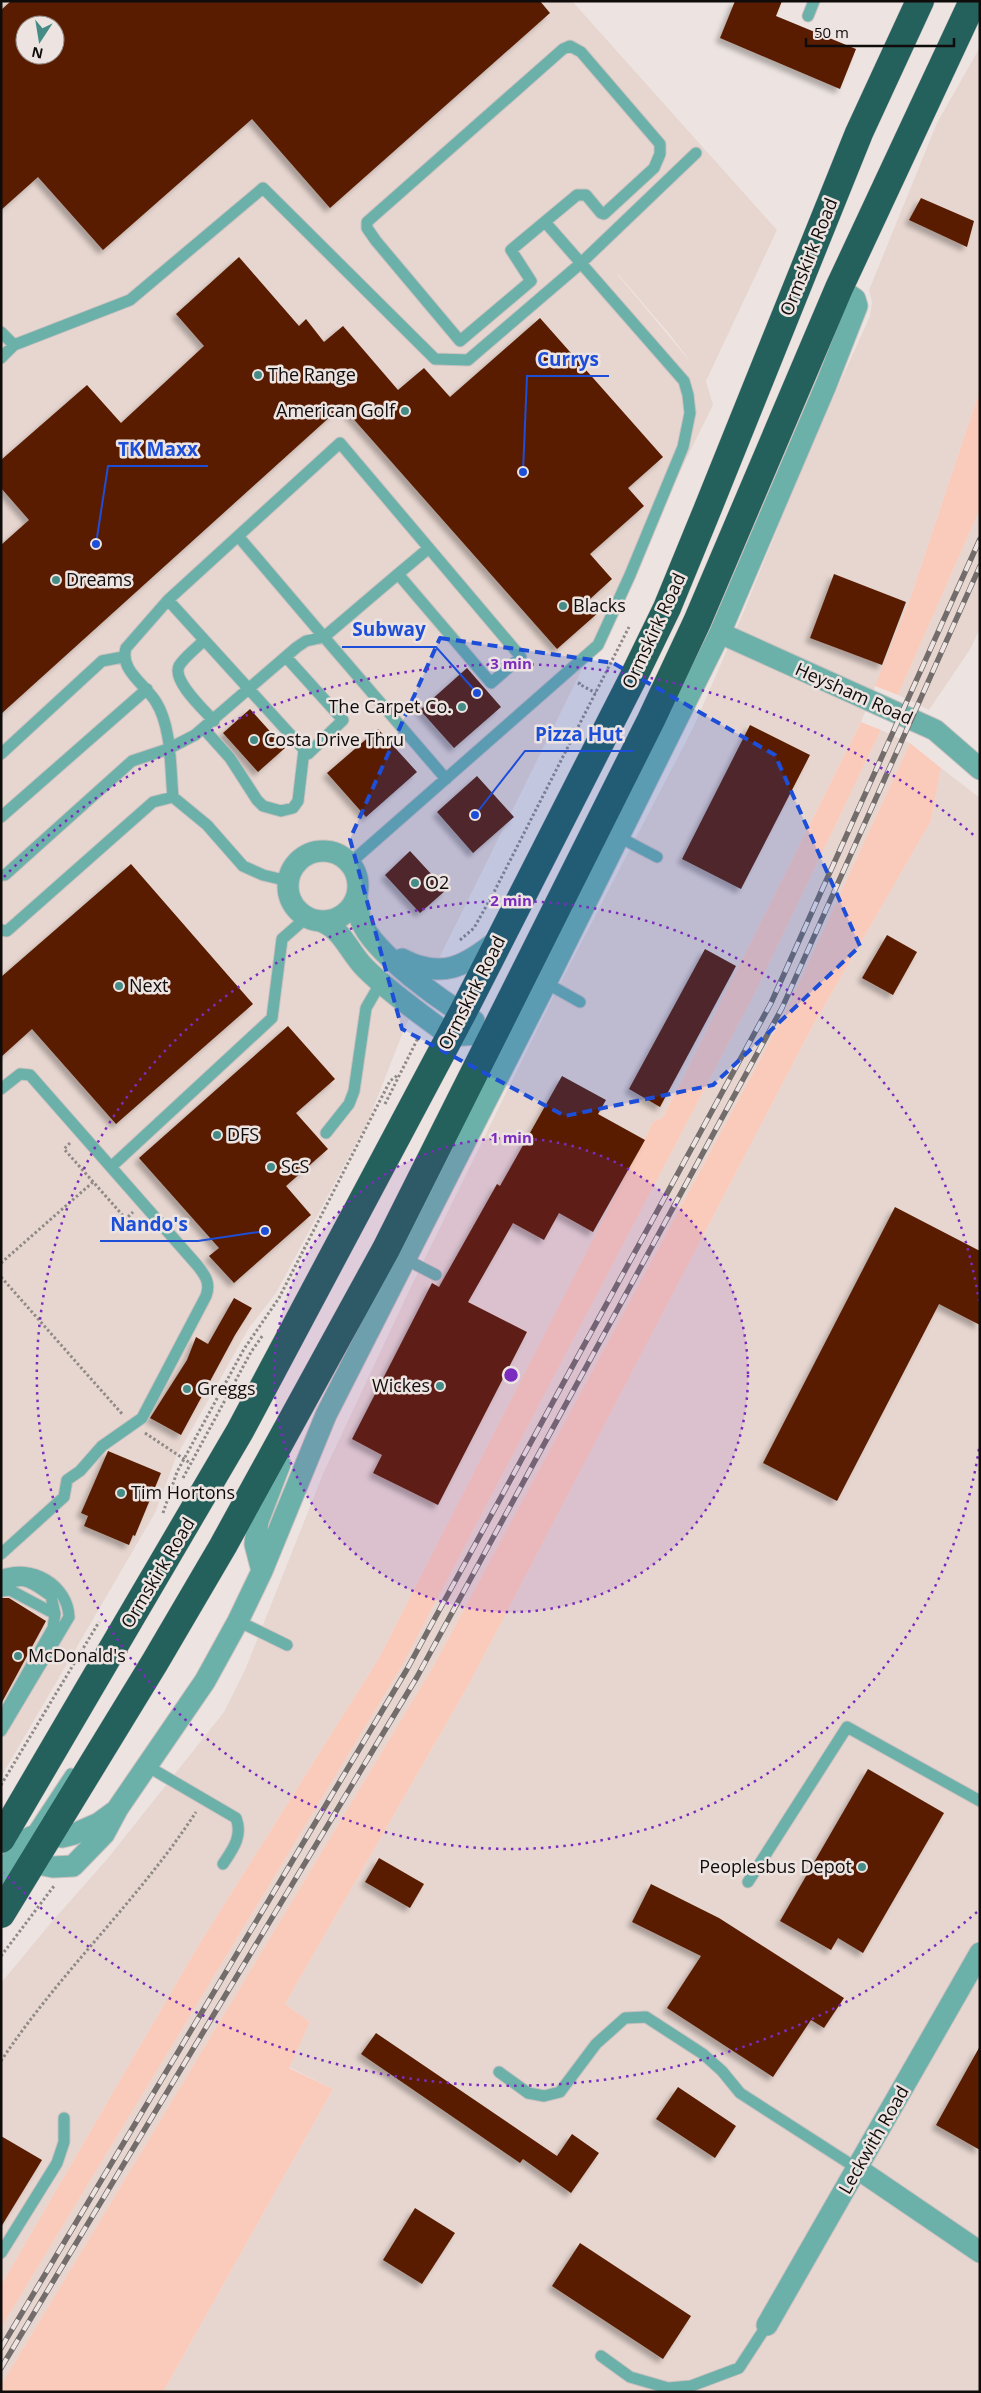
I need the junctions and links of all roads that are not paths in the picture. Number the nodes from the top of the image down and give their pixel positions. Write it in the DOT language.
graph roads {
  1 [pos="814,1"];
  2 [pos="920,1"];
  3 [pos="973,1"];
  4 [pos="808,16"];
  5 [pos="696,153"];
  6 [pos="545,222"];
  7 [pos="580,264"];
  8 [pos="840,288"];
  9 [pos="1,332"];
  10 [pos="14,345"];
  11 [pos="1,358"];
  12 [pos="238,536"];
  13 [pos="429,548"];
  14 [pos="398,574"];
  15 [pos="168,600"];
  16 [pos="720,633"];
  17 [pos="324,637"];
  18 [pos="204,640"];
  19 [pos="123,656"];
  20 [pos="286,657"];
  21 [pos="147,689"];
  22 [pos="248,690"];
  23 [pos="214,721"];
  24 [pos="204,729"];
  25 [pos="168,749"];
  26 [pos="304,750"];
  27 [pos="1,754"];
  28 [pos="980,769"];
  29 [pos="446,779"];
  30 [pos="173,797"];
  31 [pos="1,817"];
  32 [pos="619,837"];
  33 [pos="657,857"];
  34 [pos="350,862"];
  35 [pos="1,875"];
  36 [pos="288,881"];
  37 [pos="357,898"];
  38 [pos="313,919"];
  39 [pos="1,930"];
  40 [pos="501,938"];
  41 [pos="376,944"];
  42 [pos="381,982"];
  43 [pos="546,983"];
  44 [pos="580,1002"];
  45 [pos="456,1025"];
  46 [pos="493,1033"];
  47 [pos="1,1089"];
  48 [pos="326,1133"];
  49 [pos="111,1167"];
  50 [pos="405,1259"];
  51 [pos="436,1275"];
  52 [pos="325,1360"];
  53 [pos="1,1554"];
  54 [pos="262,1571"];
  55 [pos="1,1576"];
  56 [pos="1,1590"];
  57 [pos="55,1614"];
  58 [pos="238,1621"];
  59 [pos="287,1645"];
  60 [pos="2,1730"];
  61 [pos="79,1761"];
  62 [pos="148,1766"];
  63 [pos="980,1801"];
  64 [pos="118,1808"];
  65 [pos="15,1844"];
  66 [pos="223,1864"];
  67 [pos="748,1882"];
  68 [pos="1,1914"];
  69 [pos="980,1953"];
  70 [pos="499,2072"];
  71 [pos="64,2118"];
  72 [pos="858,2170"];
  73 [pos="980,2252"];
  74 [pos="1,2253"];
  75 [pos="767,2325"];
  76 [pos="601,2356"];
  1 -- 4 [label="lane"];
  2 -- 40 [label="highway, Ormskirk Road"];
  3 -- 8 [label="highway, Ormskirk Road"];
  5 -- 7 [label="lane"];
  6 -- 6 [label="lane"];
  6 -- 7 [label="lane"];
  7 -- 10 [label="lane"];
  7 -- 29 [label="lane"];
  8 -- 16 [label="street"];
  8 -- 46 [label="highway, Ormskirk Road"];
  9 -- 10 [label="lane"];
  10 -- 11 [label="lane"];
  12 -- 13 [label="lane"];
  12 -- 15 [label="lane"];
  12 -- 17 [label="lane"];
  13 -- 14 [label="lane"];
  13 -- 14 [label="lane"];
  14 -- 17 [label="lane"];
  15 -- 18 [label="lane"];
  15 -- 19 [label="lane"];
  16 -- 28 [label="street, Heysham Road"];
  16 -- 32 [label="street"];
  17 -- 20 [label="lane"];
  17 -- 29 [label="lane"];
  18 -- 22 [label="lane"];
  18 -- 23 [label="lane"];
  19 -- 21 [label="lane"];
  19 -- 27 [label="lane"];
  20 -- 22 [label="lane"];
  20 -- 26 [label="lane"];
  21 -- 25 [label="lane"];
  21 -- 31 [label="lane"];
  22 -- 23 [label="lane"];
  22 -- 26 [label="lane"];
  23 -- 24 [label="lane"];
  24 -- 25 [label="lane"];
  24 -- 26 [label="lane"];
  25 -- 30 [label="lane"];
  25 -- 35 [label="lane"];
  29 -- 34 [label="lane"];
  30 -- 36 [label="lane"];
  30 -- 39 [label="lane"];
  32 -- 33 [label="lane"];
  32 -- 43 [label="street"];
  34 -- 36 [label="street"];
  34 -- 37 [label="street"];
  36 -- 38 [label="street"];
  37 -- 38 [label="street"];
  37 -- 41 [label="street"];
  38 -- 42 [label="street"];
  38 -- 49 [label="lane"];
  40 -- 41 [label="street"];
  40 -- 45 [label="highway, Ormskirk Road"];
  41 -- 45 [label="street"];
  42 -- 45 [label="street"];
  42 -- 48 [label="lane"];
  43 -- 44 [label="lane"];
  43 -- 50 [label="street"];
  45 -- 46 [label="street"];
  45 -- 65 [label="highway, Ormskirk Road"];
  46 -- 52 [label="highway, Ormskirk Road"];
  47 -- 49 [label="lane"];
  49 -- 53 [label="lane"];
  50 -- 51 [label="lane"];
  50 -- 54 [label="street"];
  52 -- 54 [label="street"];
  52 -- 65 [label="highway, Ormskirk Road"];
  54 -- 58 [label="street"];
  55 -- 60 [label="lane"];
  56 -- 57 [label="lane"];
  56 -- 57 [label="lane"];
  57 -- 60 [label="lane"];
  58 -- 59 [label="lane"];
  58 -- 62 [label="street"];
  61 -- 65 [label="lane"];
  62 -- 64 [label="street"];
  62 -- 66 [label="lane"];
  63 -- 67 [label="lane"];
  64 -- 65 [label="street"];
  64 -- 65 [label="street"];
  65 -- 68 [label="highway, Ormskirk Road"];
  69 -- 72 [label="street, Leckwith Road"];
  70 -- 72 [label="lane"];
  71 -- 74 [label="lane"];
  72 -- 73 [label="street"];
  72 -- 75 [label="street, Leckwith Road"];
  75 -- 76 [label="lane"];
}
